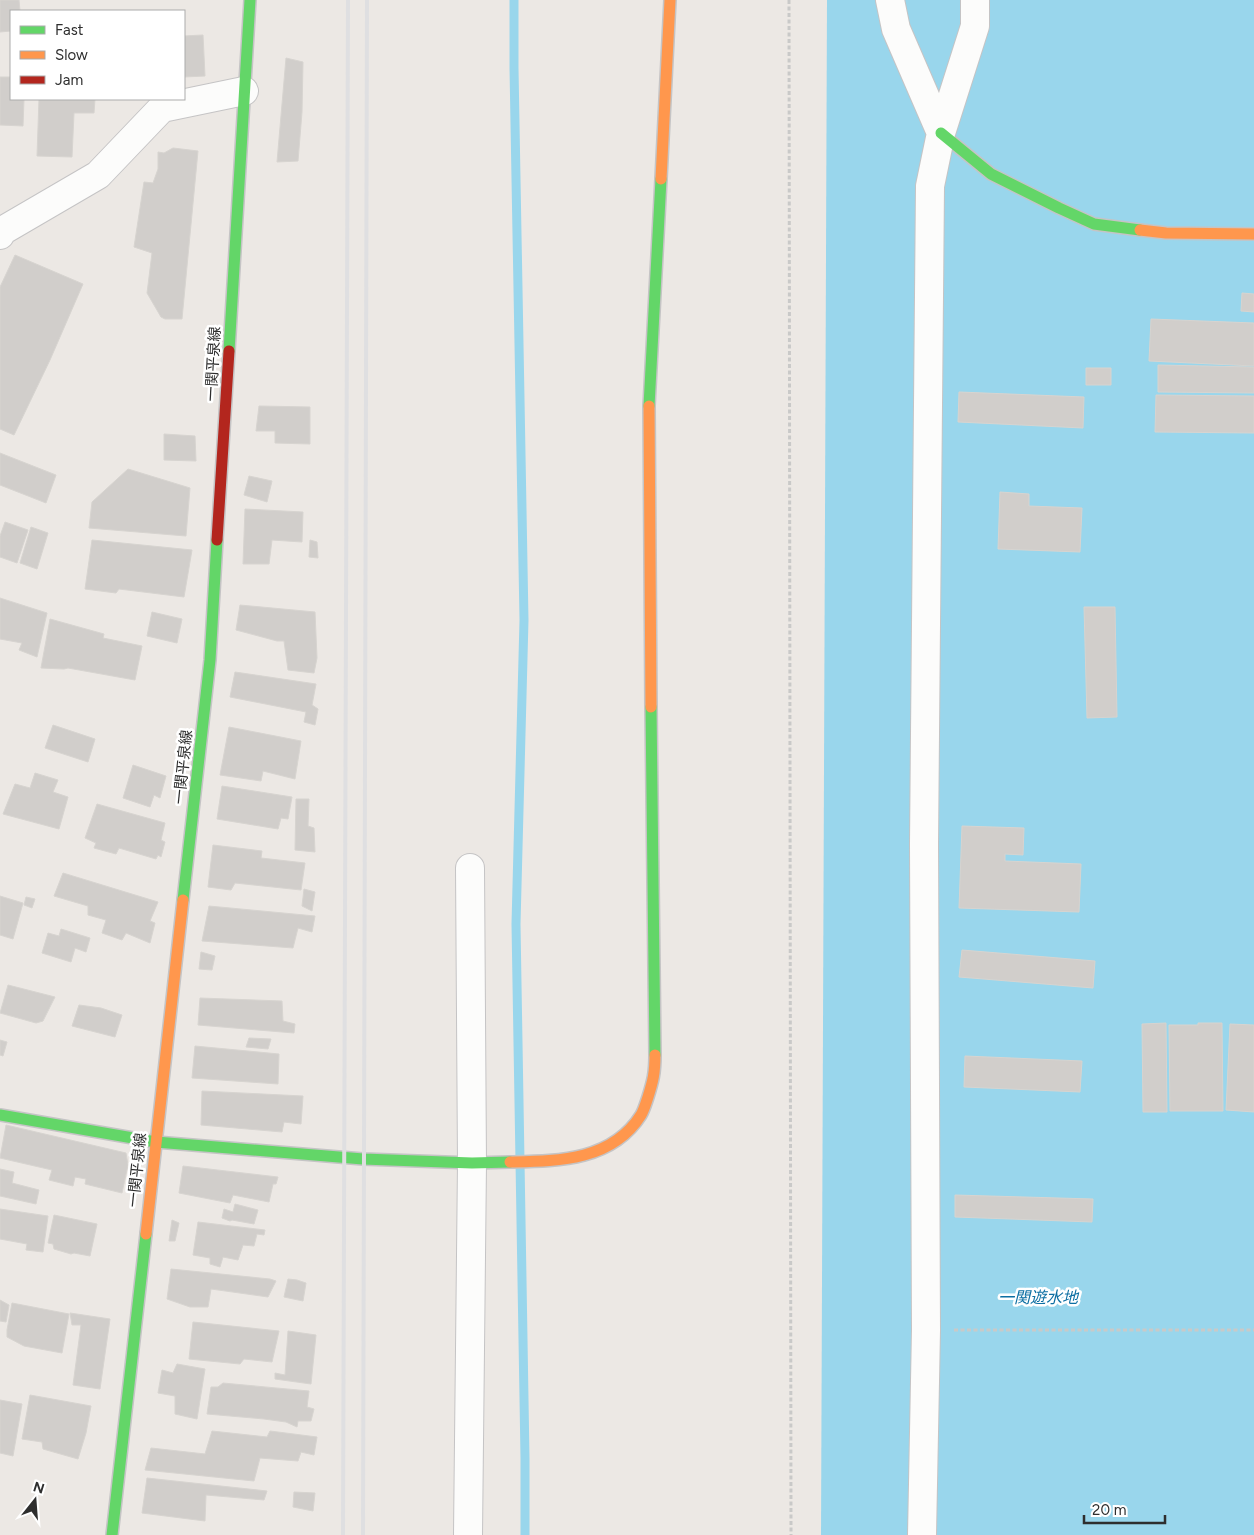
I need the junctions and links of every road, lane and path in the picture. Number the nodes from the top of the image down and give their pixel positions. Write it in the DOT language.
graph roads {
  1 [pos="250,0"];
  2 [pos="670,0"];
  3 [pos="790,0"];
  4 [pos="890,0"];
  5 [pos="975,0"];
  6 [pos="244,91"];
  7 [pos="941,133"];
  8 [pos="1254,234"];
  9 [pos="0,235"];
  10 [pos="470,868"];
  11 [pos="0,1115"];
  12 [pos="156,1142"];
  13 [pos="472,1163"];
  14 [pos="926,1330"];
  15 [pos="1254,1330"];
  16 [pos="112,1535"];
  17 [pos="468,1535"];
  18 [pos="791,1535"];
  19 [pos="922,1535"];
  1 -- 6 [label="street, 一関平泉線"];
  2 -- 13 [label="street"];
  3 -- 18 [label="path"];
  4 -- 7 [label="street"];
  5 -- 7 [label="street"];
  6 -- 9 [label="street"];
  6 -- 12 [label="street, 一関平泉線"];
  7 -- 8 [label="street"];
  7 -- 14 [label="street"];
  10 -- 13 [label="street"];
  11 -- 12 [label="street"];
  12 -- 13 [label="street"];
  12 -- 16 [label="street, 一関平泉線"];
  13 -- 17 [label="street"];
  14 -- 15 [label="path"];
  14 -- 19 [label="street"];
}
